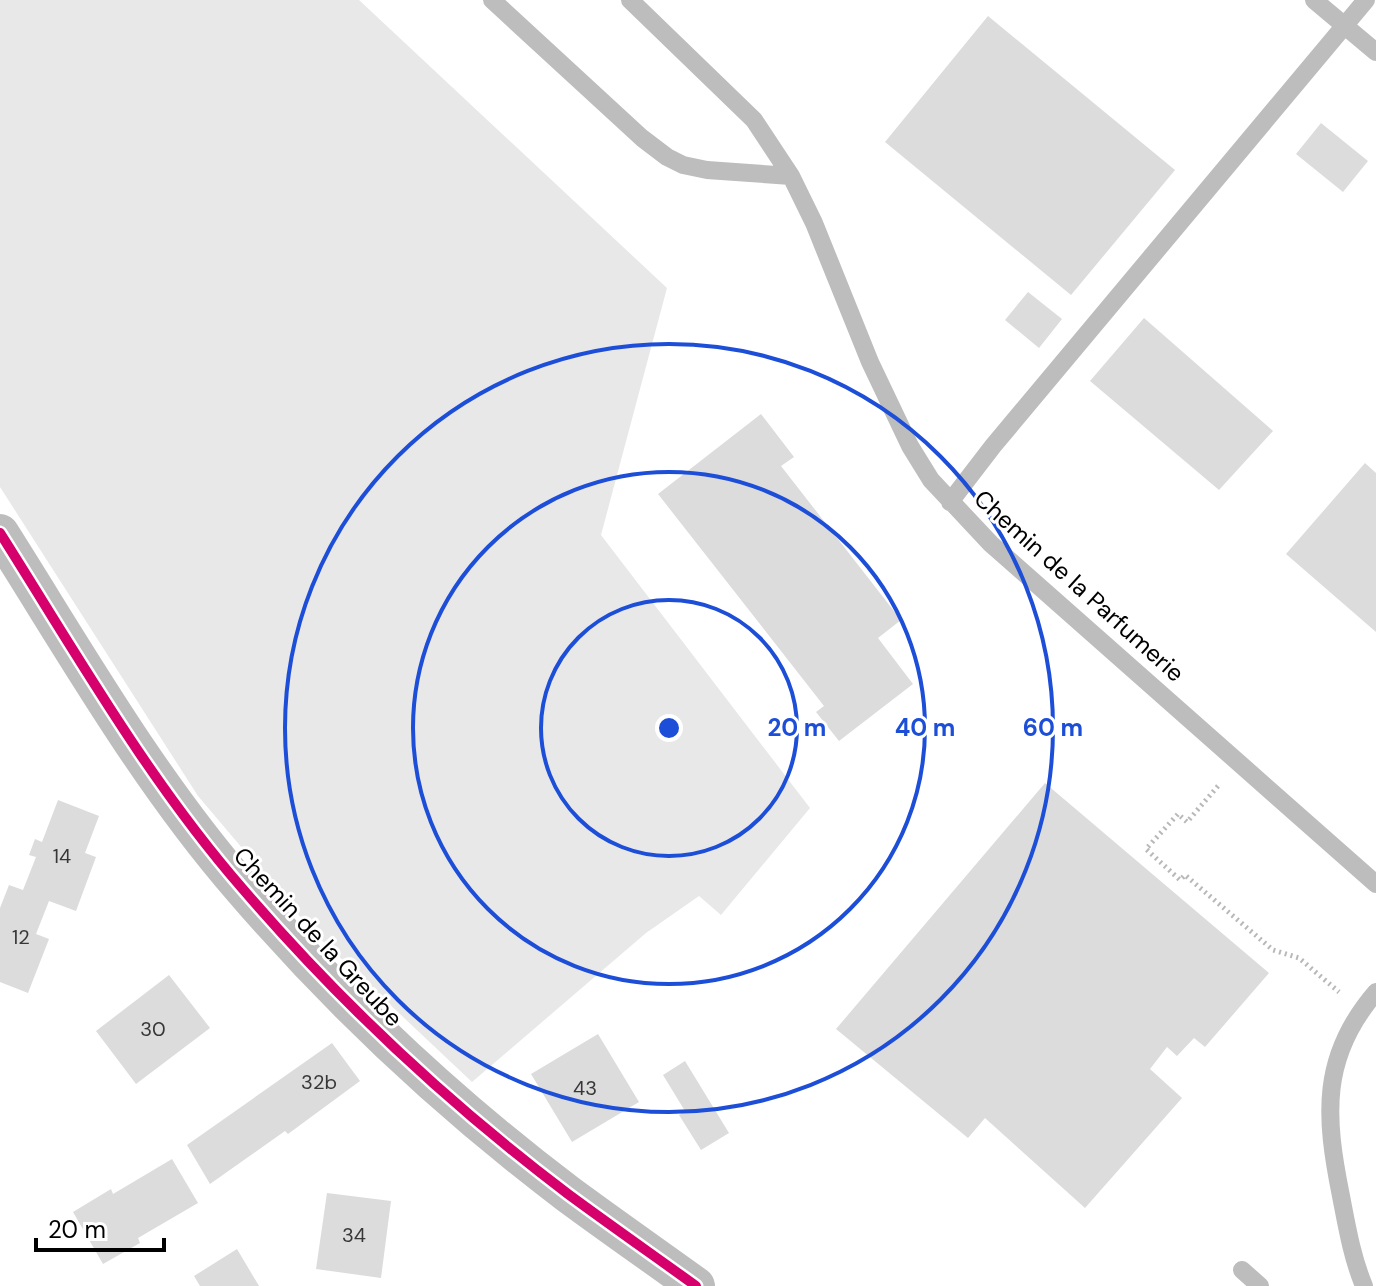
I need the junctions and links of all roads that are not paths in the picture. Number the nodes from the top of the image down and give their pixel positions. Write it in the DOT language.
graph roads {
  1 [pos="492,0"];
  2 [pos="630,0"];
  3 [pos="1314,0"];
  4 [pos="1366,0"];
  5 [pos="1346,26"];
  6 [pos="1376,52"];
  7 [pos="791,176"];
  8 [pos="950,502"];
  9 [pos="0,533"];
  10 [pos="1376,884"];
  11 [pos="1376,992"];
  12 [pos="1242,1270"];
  13 [pos="696,1286"];
  14 [pos="1260,1286"];
  15 [pos="1364,1286"];
  1 -- 7 [label="lane"];
  2 -- 7 [label="lane, Chemin de la Parfumerie"];
  3 -- 5 [label="lane"];
  4 -- 5 [label="lane"];
  5 -- 6 [label="lane"];
  5 -- 8 [label="lane"];
  7 -- 8 [label="lane, Chemin de la Parfumerie"];
  8 -- 10 [label="lane, Chemin de la Parfumerie"];
  9 -- 13 [label="street, Chemin de la Greube"];
  11 -- 15 [label="lane"];
  12 -- 14 [label="lane"];
}
